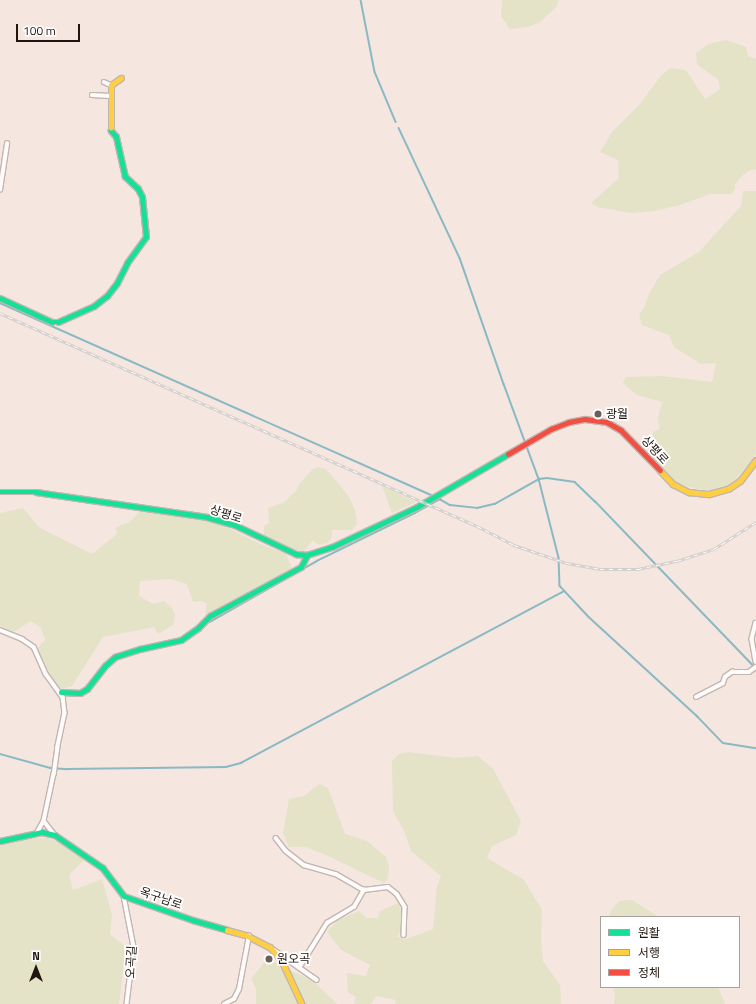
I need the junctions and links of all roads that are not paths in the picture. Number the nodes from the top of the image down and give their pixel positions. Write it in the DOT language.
graph roads {
  1 [pos="121,78"];
  2 [pos="104,82"];
  3 [pos="111,85"];
  4 [pos="92,95"];
  5 [pos="110,96"];
  6 [pos="8,144"];
  7 [pos="0,190"];
  8 [pos="0,298"];
  9 [pos="756,460"];
  10 [pos="0,492"];
  11 [pos="307,556"];
  12 [pos="756,624"];
  13 [pos="0,630"];
  14 [pos="756,662"];
  15 [pos="755,668"];
  16 [pos="61,692"];
  17 [pos="72,693"];
  18 [pos="696,697"];
  19 [pos="65,705"];
  20 [pos="44,821"];
  21 [pos="38,832"];
  22 [pos="55,836"];
  23 [pos="276,838"];
  24 [pos="0,841"];
  25 [pos="364,890"];
  26 [pos="124,896"];
  27 [pos="404,935"];
  28 [pos="249,936"];
  29 [pos="270,947"];
  30 [pos="299,968"];
  31 [pos="317,980"];
  32 [pos="127,1004"];
  33 [pos="224,1004"];
  34 [pos="302,1004"];
  1 -- 3 [label="street"];
  2 -- 3 [label="street"];
  3 -- 5 [label="street"];
  4 -- 5 [label="street"];
  5 -- 8 [label="street"];
  6 -- 7 [label="street"];
  9 -- 11 [label="street, 상평로"];
  10 -- 11 [label="street, 상평로"];
  11 -- 17 [label="street"];
  12 -- 14 [label="street"];
  13 -- 16 [label="street"];
  15 -- 18 [label="street"];
  16 -- 17 [label="street"];
  16 -- 19 [label="street"];
  17 -- 19 [label="street"];
  19 -- 20 [label="street"];
  20 -- 21 [label="street"];
  20 -- 22 [label="street"];
  21 -- 22 [label="street, 옥구남로"];
  21 -- 24 [label="street, 옥구남로"];
  22 -- 26 [label="street, 옥구남로"];
  23 -- 25 [label="street"];
  25 -- 27 [label="street"];
  25 -- 30 [label="street"];
  26 -- 28 [label="street, 옥구남로"];
  26 -- 32 [label="street, 오곡길"];
  28 -- 29 [label="street, 옥구남로"];
  28 -- 33 [label="street"];
  29 -- 30 [label="street"];
  29 -- 34 [label="street, 옥구남로"];
  30 -- 31 [label="street"];
}
